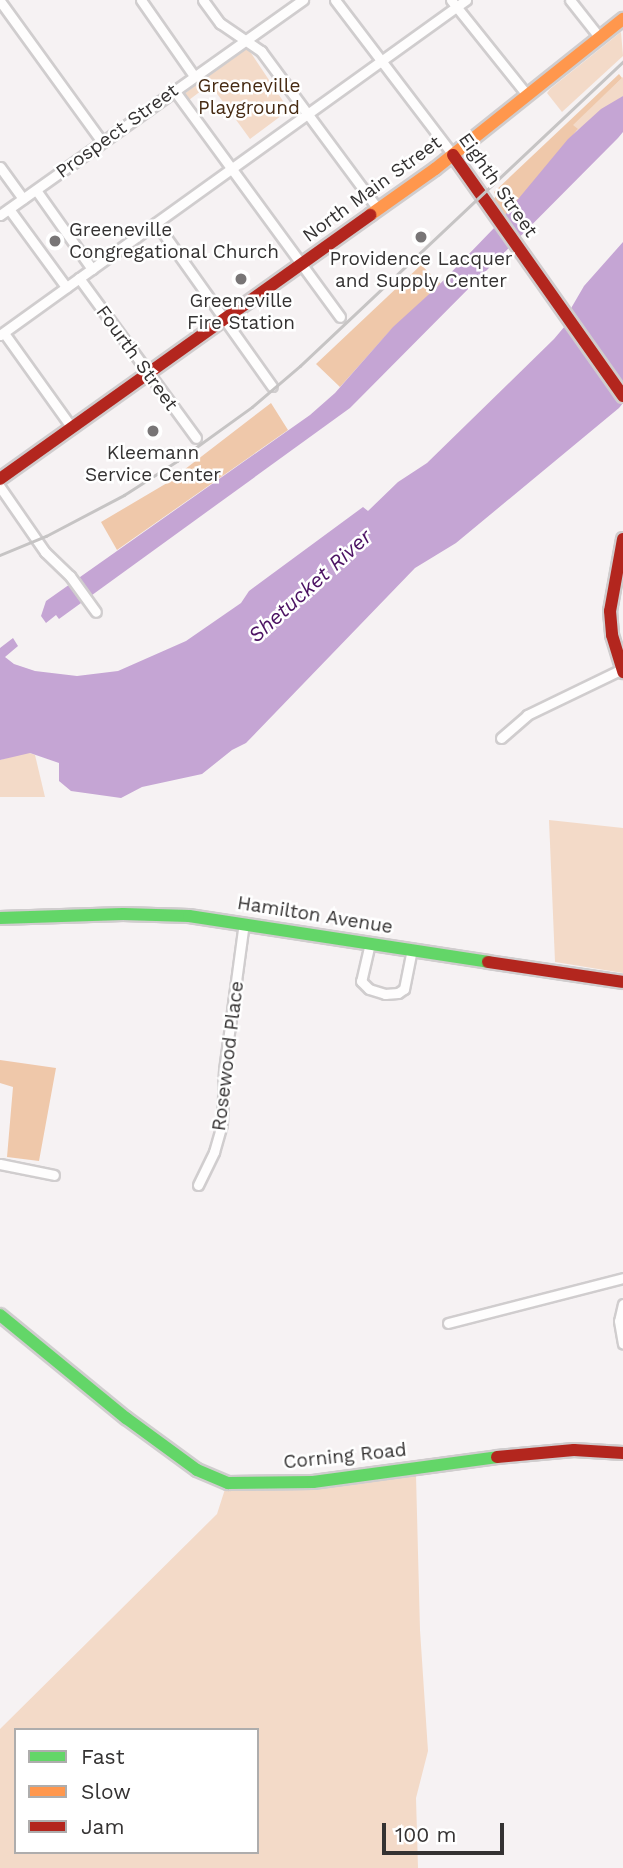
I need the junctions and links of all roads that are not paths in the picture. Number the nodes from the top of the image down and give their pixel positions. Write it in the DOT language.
graph roads {
  1 [pos="141,0"];
  2 [pos="203,0"];
  3 [pos="303,0"];
  4 [pos="335,0"];
  5 [pos="466,0"];
  6 [pos="570,0"];
  7 [pos="0,1"];
  8 [pos="453,3"];
  9 [pos="623,19"];
  10 [pos="600,38"];
  11 [pos="247,39"];
  12 [pos="380,62"];
  13 [pos="194,76"];
  14 [pos="174,90"];
  15 [pos="527,95"];
  16 [pos="307,114"];
  17 [pos="102,142"];
  18 [pos="453,155"];
  19 [pos="0,167"];
  20 [pos="232,168"];
  21 [pos="36,190"];
  22 [pos="23,199"];
  23 [pos="9,209"];
  24 [pos="378,209"];
  25 [pos="0,215"];
  26 [pos="156,223"];
  27 [pos="301,264"];
  28 [pos="92,269"];
  29 [pos="79,278"];
  30 [pos="66,287"];
  31 [pos="340,317"];
  32 [pos="225,319"];
  33 [pos="2,334"];
  34 [pos="149,374"];
  35 [pos="272,386"];
  36 [pos="623,396"];
  37 [pos="72,428"];
  38 [pos="196,438"];
  39 [pos="0,479"];
  40 [pos="0,487"];
  41 [pos="623,539"];
  42 [pos="96,612"];
  43 [pos="622,670"];
  44 [pos="501,738"];
  45 [pos="0,918"];
  46 [pos="244,923"];
  47 [pos="370,943"];
  48 [pos="412,949"];
  49 [pos="623,982"];
  50 [pos="0,1164"];
  51 [pos="54,1175"];
  52 [pos="198,1185"];
  53 [pos="623,1278"];
  54 [pos="623,1304"];
  55 [pos="0,1315"];
  56 [pos="448,1323"];
  57 [pos="623,1344"];
  58 [pos="623,1453"];
  1 -- 13 [label="street"];
  2 -- 11 [label="street"];
  3 -- 11 [label="street, Prospect Street"];
  4 -- 12 [label="street, Eighth Street"];
  5 -- 8 [label="street"];
  6 -- 10 [label="street"];
  7 -- 17 [label="street"];
  8 -- 12 [label="street"];
  8 -- 15 [label="street"];
  9 -- 10 [label="main road, North Main Street"];
  10 -- 15 [label="main road, North Main Street"];
  11 -- 13 [label="street, Prospect Street"];
  11 -- 16 [label="street"];
  12 -- 16 [label="street"];
  12 -- 18 [label="street, Eighth Street"];
  13 -- 14 [label="street, Prospect Street"];
  14 -- 17 [label="street, Prospect Street"];
  14 -- 20 [label="street"];
  15 -- 18 [label="main road, North Main Street"];
  16 -- 20 [label="street"];
  16 -- 24 [label="street"];
  17 -- 21 [label="street, Prospect Street"];
  18 -- 24 [label="main road, North Main Street"];
  18 -- 36 [label="main road, Eighth Street"];
  19 -- 22 [label="street"];
  20 -- 26 [label="street"];
  20 -- 27 [label="street"];
  21 -- 22 [label="street, Prospect Street"];
  21 -- 28 [label="street"];
  22 -- 23 [label="street, Prospect Street"];
  23 -- 25 [label="street, Prospect Street"];
  23 -- 30 [label="street"];
  24 -- 27 [label="main road, North Main Street"];
  26 -- 28 [label="street"];
  26 -- 32 [label="street"];
  27 -- 31 [label="street"];
  27 -- 32 [label="main road, North Main Street"];
  28 -- 29 [label="street"];
  29 -- 30 [label="street"];
  29 -- 34 [label="street, Fourth Street"];
  30 -- 33 [label="street"];
  32 -- 34 [label="main road, North Main Street"];
  32 -- 35 [label="street"];
  33 -- 37 [label="street"];
  34 -- 37 [label="main road, North Main Street"];
  34 -- 38 [label="street, Fourth Street"];
  37 -- 39 [label="main road, North Main Street"];
  40 -- 42 [label="street"];
  41 -- 43 [label="main road"];
  43 -- 44 [label="street"];
  45 -- 46 [label="main road, Hamilton Avenue"];
  46 -- 47 [label="main road, Hamilton Avenue"];
  46 -- 52 [label="street, Rosewood Place"];
  47 -- 48 [label="main road, Hamilton Avenue"];
  47 -- 48 [label="street"];
  48 -- 49 [label="main road, Hamilton Avenue"];
  50 -- 51 [label="street"];
  53 -- 56 [label="street"];
  54 -- 57 [label="street"];
  55 -- 58 [label="main road, Corning Road"];
}
